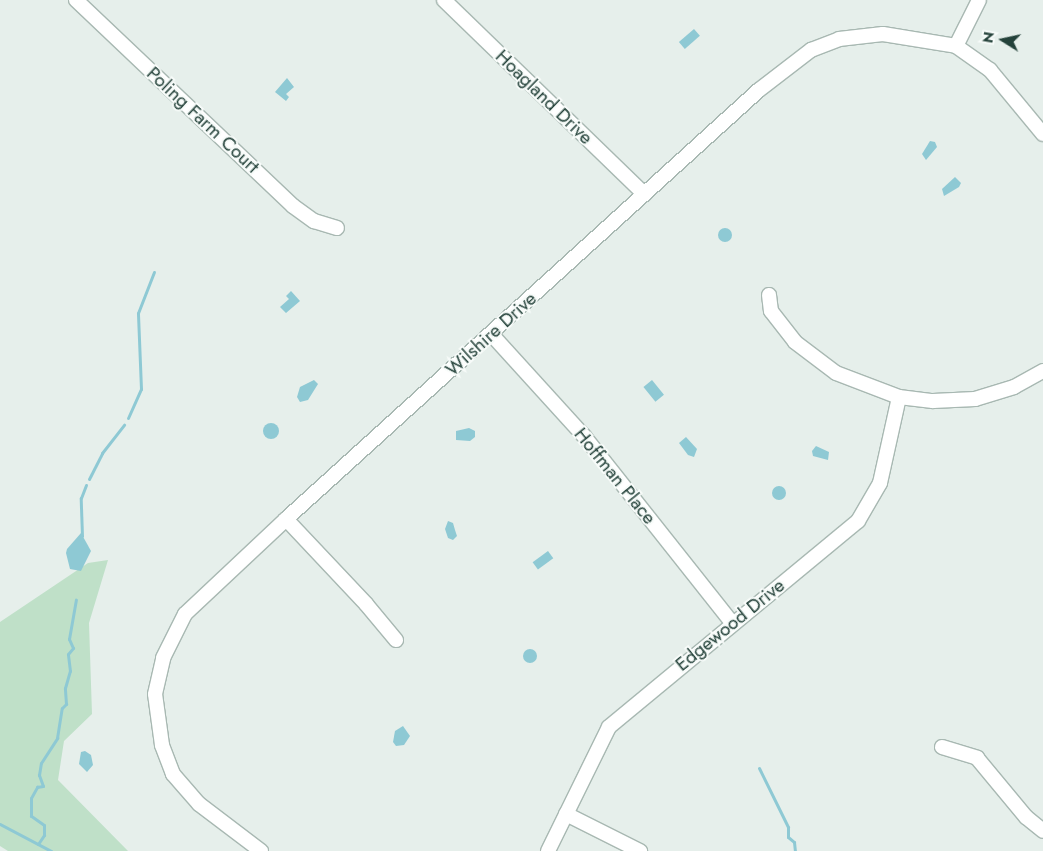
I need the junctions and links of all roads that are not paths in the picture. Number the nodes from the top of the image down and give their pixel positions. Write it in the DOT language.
graph roads {
  1 [pos="76,0"];
  2 [pos="444,0"];
  3 [pos="979,0"];
  4 [pos="956,46"];
  5 [pos="1043,134"];
  6 [pos="644,194"];
  7 [pos="337,228"];
  8 [pos="769,295"];
  9 [pos="492,335"];
  10 [pos="1043,371"];
  11 [pos="899,397"];
  12 [pos="286,519"];
  13 [pos="732,623"];
  14 [pos="396,640"];
  15 [pos="942,747"];
  16 [pos="566,814"];
  17 [pos="1043,831"];
  18 [pos="261,851"];
  19 [pos="548,851"];
  20 [pos="640,851"];
  1 -- 7 [label="street, Poling Farm Court"];
  2 -- 6 [label="street, Hoagland Drive"];
  3 -- 4 [label="street"];
  4 -- 5 [label="street, Wilshire Drive"];
  4 -- 6 [label="street, Wilshire Drive"];
  6 -- 9 [label="street, Wilshire Drive"];
  8 -- 11 [label="street"];
  9 -- 12 [label="street, Wilshire Drive"];
  9 -- 13 [label="street, Hoffman Place"];
  10 -- 11 [label="street"];
  11 -- 13 [label="street, Edgewood Drive"];
  12 -- 14 [label="street"];
  12 -- 18 [label="street, Wilshire Drive"];
  13 -- 16 [label="street, Edgewood Drive"];
  15 -- 17 [label="street"];
  16 -- 19 [label="street, Edgewood Drive"];
  16 -- 20 [label="street"];
}
